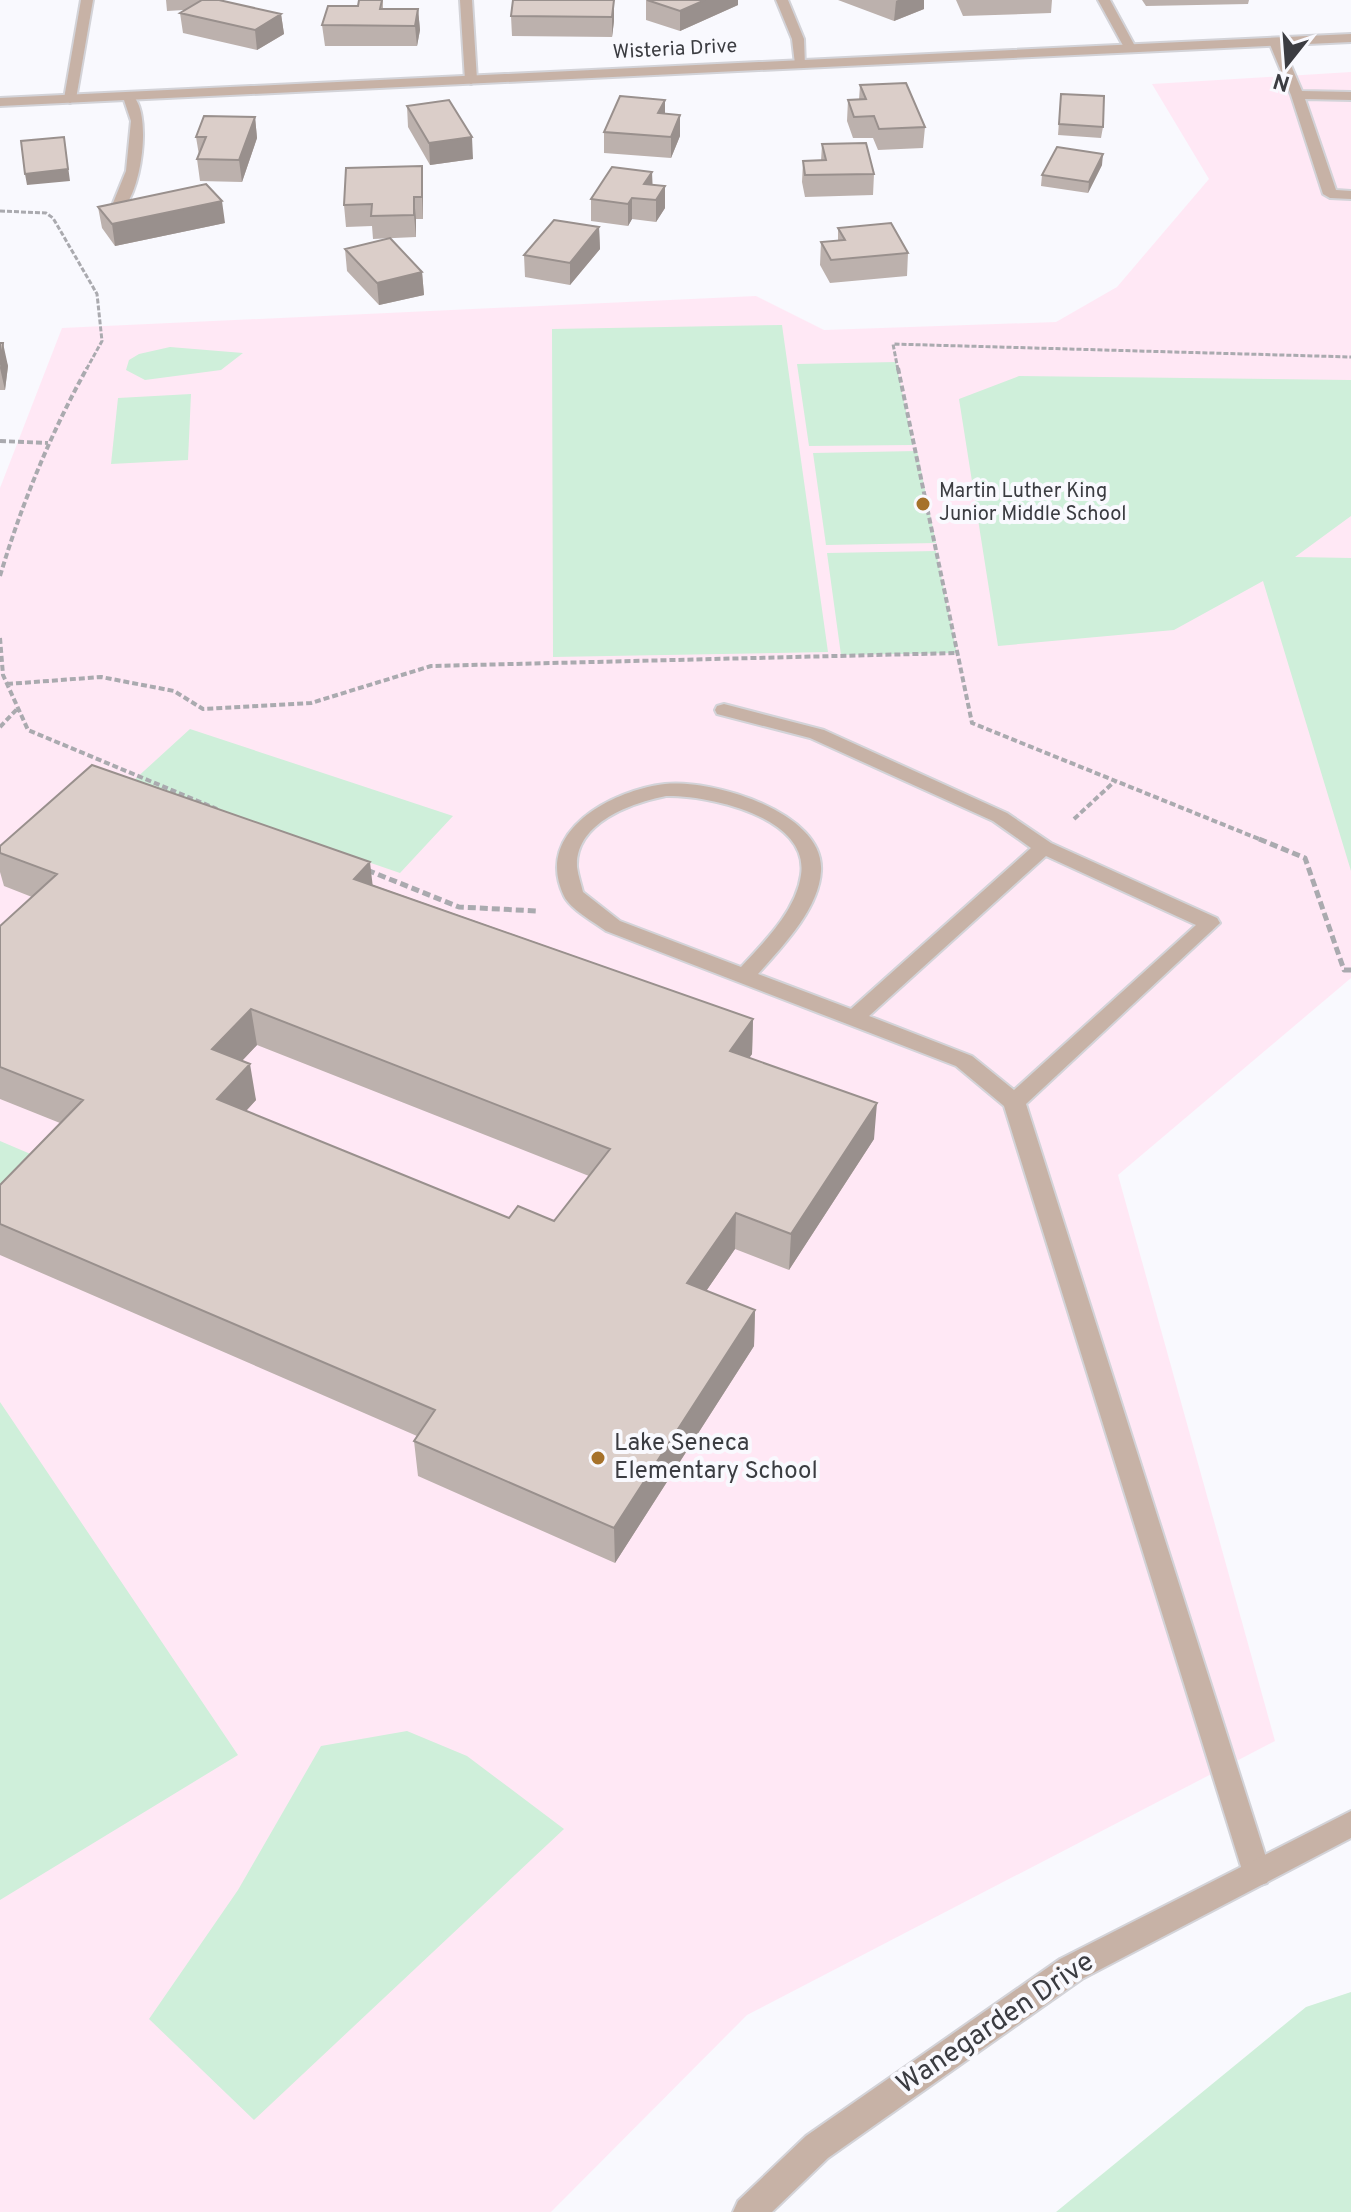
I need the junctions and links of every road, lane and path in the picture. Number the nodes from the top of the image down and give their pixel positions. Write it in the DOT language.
graph roads {
  1 [pos="87,0"];
  2 [pos="466,0"];
  3 [pos="782,0"];
  4 [pos="1104,0"];
  5 [pos="1351,38"];
  6 [pos="1275,42"];
  7 [pos="1130,48"];
  8 [pos="801,64"];
  9 [pos="471,80"];
  10 [pos="1297,95"];
  11 [pos="1351,96"];
  12 [pos="129,97"];
  13 [pos="70,99"];
  14 [pos="0,102"];
  15 [pos="1351,195"];
  16 [pos="118,208"];
  17 [pos="0,211"];
  18 [pos="1351,357"];
  19 [pos="0,441"];
  20 [pos="48,443"];
  21 [pos="0,576"];
  22 [pos="0,638"];
  23 [pos="957,653"];
  24 [pos="7,684"];
  25 [pos="18,708"];
  26 [pos="724,710"];
  27 [pos="0,727"];
  28 [pos="1115,781"];
  29 [pos="231,814"];
  30 [pos="1044,847"];
  31 [pos="359,867"];
  32 [pos="598,914"];
  33 [pos="1351,970"];
  34 [pos="744,977"];
  35 [pos="853,1019"];
  36 [pos="1014,1102"];
  37 [pos="1351,1824"];
  38 [pos="1257,1873"];
  39 [pos="749,2212"];
  1 -- 13 [label="street"];
  2 -- 9 [label="street"];
  3 -- 8 [label="street"];
  4 -- 7 [label="street"];
  5 -- 6 [label="street, Wisteria Drive"];
  6 -- 7 [label="street, Wisteria Drive"];
  6 -- 10 [label="street"];
  7 -- 8 [label="street, Wisteria Drive"];
  8 -- 9 [label="street, Wisteria Drive"];
  9 -- 12 [label="street, Wisteria Drive"];
  10 -- 11 [label="street"];
  10 -- 15 [label="street"];
  12 -- 13 [label="street, Wisteria Drive"];
  12 -- 16 [label="street"];
  13 -- 14 [label="street, Wisteria Drive"];
  17 -- 20 [label="path"];
  18 -- 23 [label="path"];
  19 -- 20 [label="path"];
  20 -- 21 [label="path"];
  22 -- 24 [label="path"];
  23 -- 24 [label="path"];
  23 -- 28 [label="path"];
  24 -- 25 [label="path"];
  25 -- 27 [label="path"];
  25 -- 29 [label="path"];
  26 -- 30 [label="street"];
  28 -- 30 [label="path"];
  28 -- 33 [label="path"];
  30 -- 35 [label="street"];
  30 -- 36 [label="street"];
  31 -- 32 [label="path"];
  32 -- 34 [label="street"];
  32 -- 34 [label="street"];
  34 -- 35 [label="street"];
  35 -- 36 [label="street"];
  36 -- 38 [label="street"];
  37 -- 38 [label="street, Wanegarden Drive"];
  38 -- 39 [label="street, Wanegarden Drive"];
}
